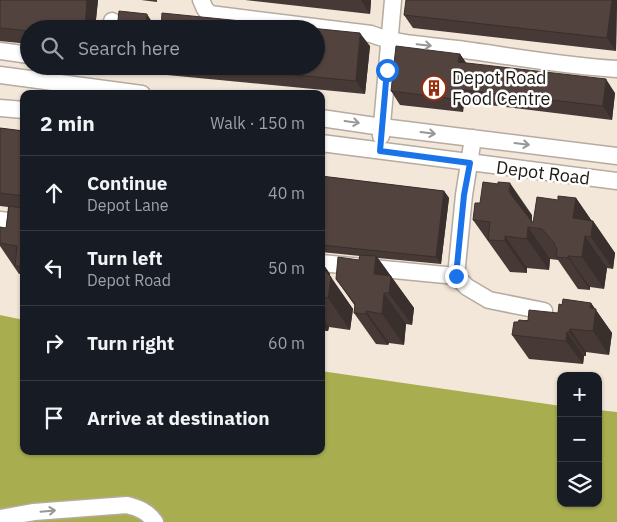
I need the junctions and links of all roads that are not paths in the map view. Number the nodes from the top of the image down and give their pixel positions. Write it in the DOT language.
graph roads {
  1 [pos="201,0"];
  2 [pos="393,0"];
  3 [pos="258,20"];
  4 [pos="325,28"];
  5 [pos="390,41"];
  6 [pos="0,51"];
  7 [pos="20,54"];
  8 [pos="617,69"];
  9 [pos="0,75"];
  10 [pos="68,89"];
  11 [pos="83,90"];
  12 [pos="0,108"];
  13 [pos="20,110"];
  14 [pos="325,119"];
  15 [pos="382,127"];
  16 [pos="473,138"];
  17 [pos="325,144"];
  18 [pos="380,151"];
  19 [pos="617,156"];
  20 [pos="470,163"];
  21 [pos="617,181"];
  22 [pos="0,220"];
  23 [pos="20,222"];
  24 [pos="325,263"];
  25 [pos="456,276"];
  26 [pos="544,311"];
  27 [pos="0,518"];
  28 [pos="155,522"];
  1 -- 3 [label="street"];
  2 -- 5 [label="street"];
  4 -- 5 [label="street"];
  5 -- 8 [label="street, one-way"];
  5 -- 15 [label="street"];
  6 -- 7 [label="street"];
  9 -- 10 [label="street"];
  10 -- 11 [label="street"];
  12 -- 13 [label="street"];
  14 -- 15 [label="street, Depot Road, one-way"];
  15 -- 16 [label="street, Depot Road, one-way"];
  15 -- 18 [label="street"];
  16 -- 19 [label="street, Depot Road, one-way"];
  16 -- 20 [label="street"];
  17 -- 18 [label="street, Depot Road"];
  18 -- 20 [label="street, Depot Road"];
  20 -- 21 [label="street, Depot Road"];
  20 -- 25 [label="street"];
  22 -- 23 [label="street"];
  24 -- 25 [label="street"];
  25 -- 26 [label="street"];
  27 -- 28 [label="street, one-way"];
}
